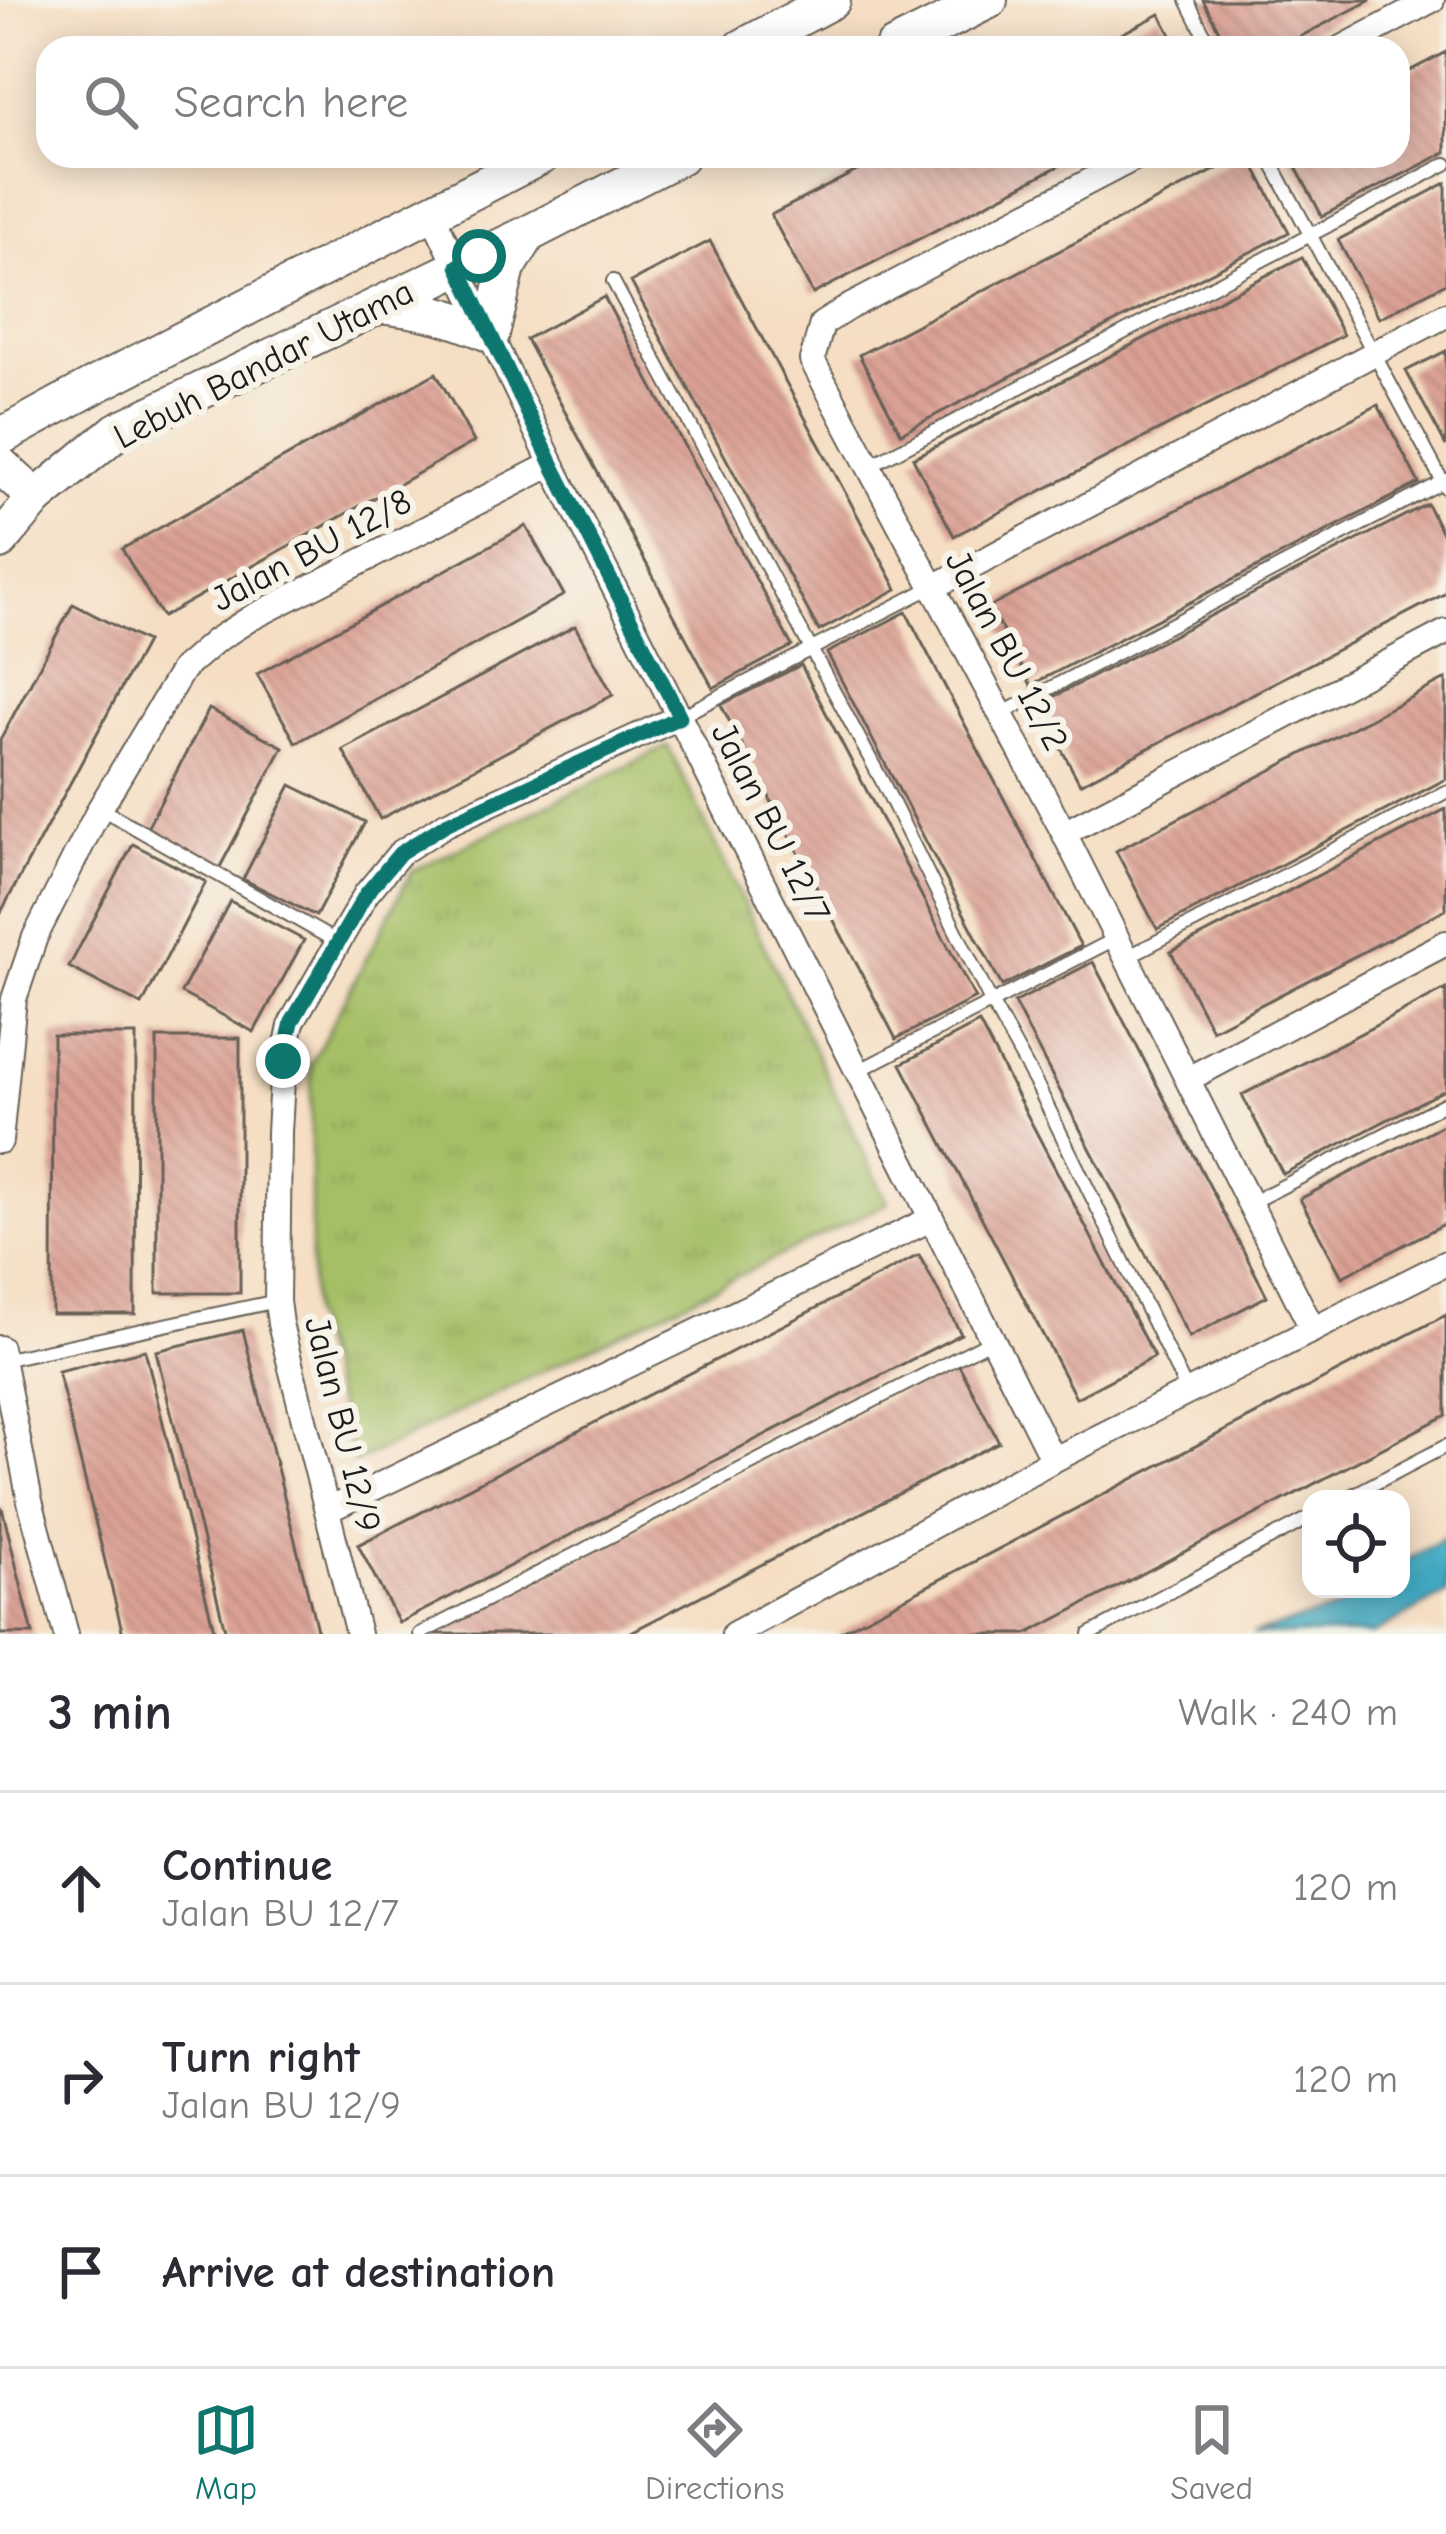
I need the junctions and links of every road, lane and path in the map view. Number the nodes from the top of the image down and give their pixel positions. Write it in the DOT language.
graph roads {
  1 [pos="832,0"];
  2 [pos="989,0"];
  3 [pos="1187,0"];
  4 [pos="1432,0"];
  5 [pos="764,36"];
  6 [pos="917,36"];
  7 [pos="1205,36"];
  8 [pos="1364,36"];
  9 [pos="1446,164"];
  10 [pos="518,168"];
  11 [pos="657,168"];
  12 [pos="1115,168"];
  13 [pos="1275,168"];
  14 [pos="432,214"];
  15 [pos="528,234"];
  16 [pos="1312,235"];
  17 [pos="458,266"];
  18 [pos="613,280"];
  19 [pos="380,305"];
  20 [pos="1446,315"];
  21 [pos="491,334"];
  22 [pos="1372,354"];
  23 [pos="0,437"];
  24 [pos="552,464"];
  25 [pos="0,465"];
  26 [pos="869,466"];
  27 [pos="1445,483"];
  28 [pos="36,497"];
  29 [pos="0,540"];
  30 [pos="934,587"];
  31 [pos="1446,632"];
  32 [pos="811,648"];
  33 [pos="1001,713"];
  34 [pos="680,717"];
  35 [pos="1446,792"];
  36 [pos="100,808"];
  37 [pos="1064,832"];
  38 [pos="338,943"];
  39 [pos="1446,943"];
  40 [pos="1122,947"];
  41 [pos="991,1002"];
  42 [pos="857,1071"];
  43 [pos="1188,1079"];
  44 [pos="1446,1103"];
  45 [pos="0,1141"];
  46 [pos="1250,1203"];
  47 [pos="932,1219"];
  48 [pos="1446,1263"];
  49 [pos="277,1301"];
  50 [pos="1313,1330"];
  51 [pos="992,1340"];
  52 [pos="0,1348"];
  53 [pos="1,1360"];
  54 [pos="1188,1393"];
  55 [pos="1446,1446"];
  56 [pos="1053,1460"];
  57 [pos="1362,1490"];
  58 [pos="328,1510"];
  59 [pos="1302,1522"];
  60 [pos="66,1634"];
  61 [pos="358,1634"];
  62 [pos="420,1634"];
  63 [pos="734,1634"];
  64 [pos="1090,1634"];
  1 -- 5 [label="main road"];
  2 -- 6 [label="main road"];
  3 -- 7 [label="lane"];
  4 -- 8 [label="street"];
  9 -- 16 [label="lane"];
  10 -- 14 [label="main road, Lebuh Bandar Utama"];
  11 -- 15 [label="main road, Lebuh Bandar Utama"];
  12 -- 26 [label="street, Jalan BU 12/2"];
  13 -- 16 [label="lane"];
  14 -- 17 [label="street, Jalan BU 12/7"];
  14 -- 23 [label="main road, Lebuh Bandar Utama"];
  15 -- 17 [label="main road, Lebuh Bandar Utama"];
  15 -- 21 [label="main road"];
  16 -- 22 [label="lane"];
  16 -- 26 [label="lane"];
  17 -- 19 [label="main road, Lebuh Bandar Utama"];
  17 -- 21 [label="street, Jalan BU 12/7"];
  18 -- 32 [label="lane"];
  19 -- 21 [label="main road"];
  19 -- 28 [label="main road, Lebuh Bandar Utama"];
  20 -- 22 [label="street"];
  21 -- 24 [label="street, Jalan BU 12/7"];
  22 -- 27 [label="lane"];
  22 -- 30 [label="street"];
  24 -- 34 [label="street, Jalan BU 12/7"];
  24 -- 36 [label="street, Jalan BU 12/8"];
  25 -- 28 [label="main road"];
  26 -- 30 [label="street, Jalan BU 12/2"];
  27 -- 33 [label="lane"];
  28 -- 29 [label="main road, Lebuh Bandar Utama"];
  30 -- 32 [label="lane"];
  30 -- 33 [label="street, Jalan BU 12/2"];
  31 -- 37 [label="street"];
  32 -- 34 [label="lane"];
  32 -- 41 [label="lane"];
  33 -- 37 [label="street, Jalan BU 12/2"];
  34 -- 38 [label="street, Jalan BU 12/9"];
  34 -- 42 [label="street, Jalan BU 12/7"];
  35 -- 40 [label="lane"];
  36 -- 38 [label="lane"];
  36 -- 45 [label="street, Jalan BU 12/8"];
  37 -- 40 [label="street, Jalan BU 12/2"];
  38 -- 49 [label="street, Jalan BU 12/9"];
  39 -- 43 [label="street"];
  40 -- 41 [label="lane"];
  40 -- 43 [label="street, Jalan BU 12/2"];
  41 -- 42 [label="lane"];
  41 -- 54 [label="lane"];
  42 -- 47 [label="street, Jalan BU 12/7"];
  43 -- 46 [label="street, Jalan BU 12/2"];
  44 -- 46 [label="lane"];
  46 -- 50 [label="street, Jalan BU 12/2"];
  47 -- 51 [label="street, Jalan BU 12/7"];
  47 -- 58 [label="street"];
  48 -- 50 [label="street"];
  49 -- 53 [label="lane"];
  49 -- 58 [label="street, Jalan BU 12/9"];
  50 -- 54 [label="street"];
  51 -- 56 [label="street, Jalan BU 12/7"];
  51 -- 62 [label="lane"];
  52 -- 53 [label="street"];
  53 -- 60 [label="street"];
  54 -- 56 [label="street"];
  55 -- 57 [label="lane"];
  56 -- 63 [label="street"];
  58 -- 61 [label="street, Jalan BU 12/9"];
  59 -- 64 [label="lane"];
}
